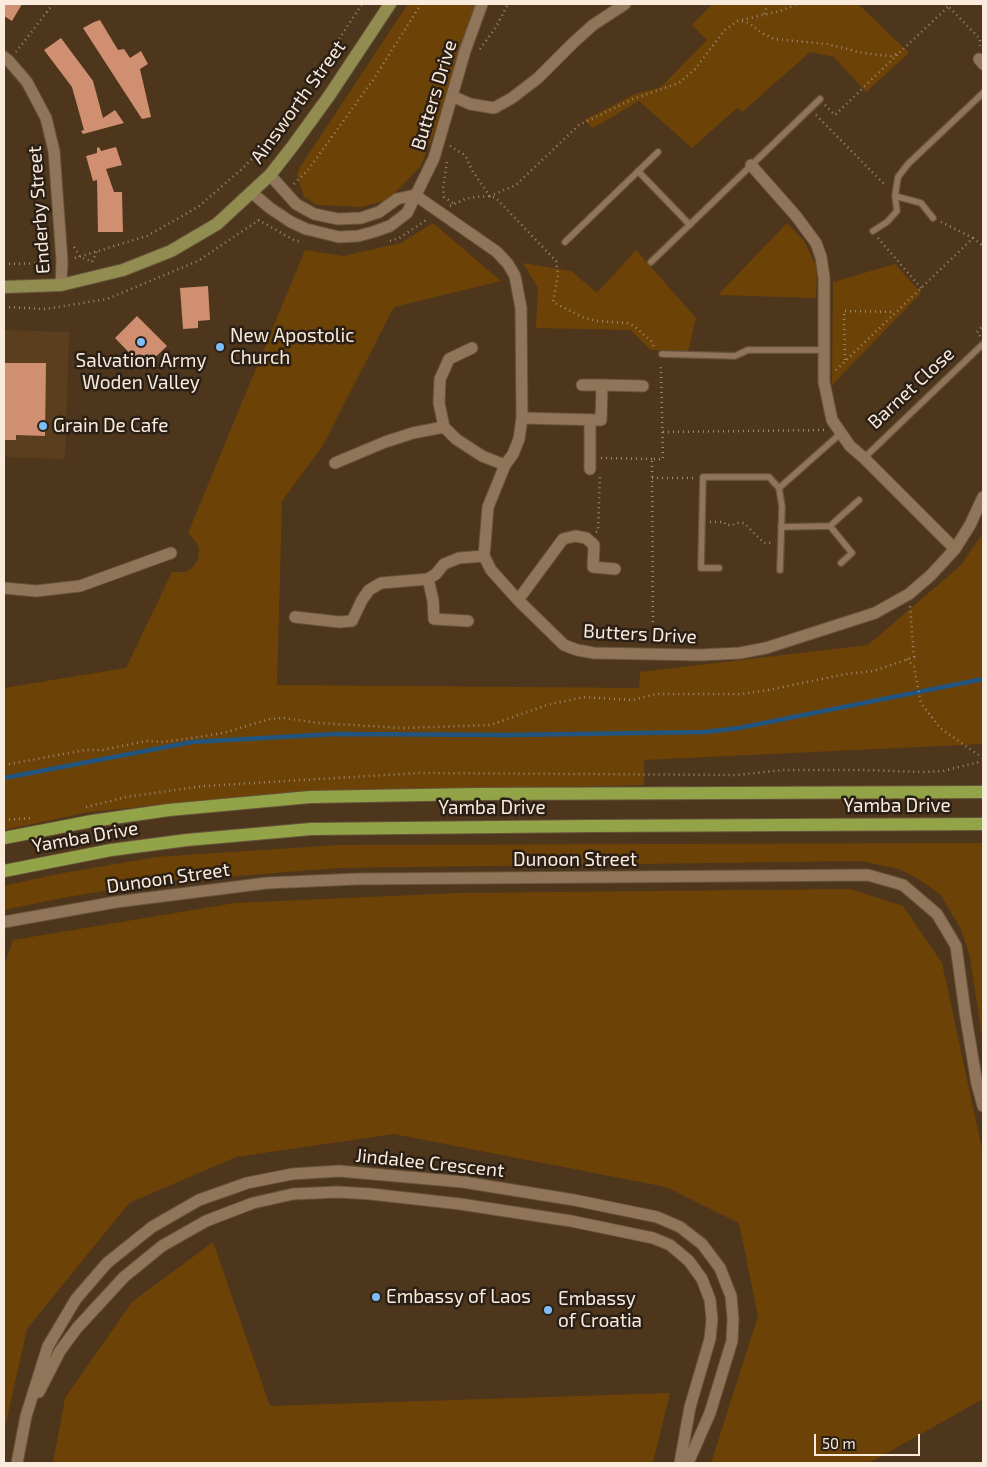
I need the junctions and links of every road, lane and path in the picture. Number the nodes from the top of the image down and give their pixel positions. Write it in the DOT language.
graph roads {
  1 [pos="53,4"];
  2 [pos="362,4"];
  3 [pos="390,4"];
  4 [pos="421,4"];
  5 [pos="482,4"];
  6 [pos="508,4"];
  7 [pos="625,4"];
  8 [pos="768,4"];
  9 [pos="798,4"];
  10 [pos="947,5"];
  11 [pos="764,15"];
  12 [pos="738,21"];
  13 [pos="477,51"];
  14 [pos="899,53"];
  15 [pos="7,59"];
  16 [pos="981,62"];
  17 [pos="983,93"];
  18 [pos="452,96"];
  19 [pos="820,99"];
  20 [pos="810,109"];
  21 [pos="658,152"];
  22 [pos="751,165"];
  23 [pos="308,170"];
  24 [pos="638,171"];
  25 [pos="270,175"];
  26 [pos="896,187"];
  27 [pos="251,192"];
  28 [pos="415,195"];
  29 [pos="490,196"];
  30 [pos="895,196"];
  31 [pos="454,203"];
  32 [pos="441,213"];
  33 [pos="933,218"];
  34 [pos="258,220"];
  35 [pos="690,225"];
  36 [pos="873,231"];
  37 [pos="973,238"];
  38 [pos="390,241"];
  39 [pos="302,242"];
  40 [pos="565,242"];
  41 [pos="983,246"];
  42 [pos="62,261"];
  43 [pos="651,262"];
  44 [pos="4,264"];
  45 [pos="62,285"];
  46 [pos="4,287"];
  47 [pos="921,288"];
  48 [pos="897,312"];
  49 [pos="983,326"];
  50 [pos="983,343"];
  51 [pos="472,348"];
  52 [pos="823,350"];
  53 [pos="659,354"];
  54 [pos="657,360"];
  55 [pos="845,361"];
  56 [pos="824,382"];
  57 [pos="582,384"];
  58 [pos="602,385"];
  59 [pos="643,386"];
  60 [pos="522,418"];
  61 [pos="590,420"];
  62 [pos="444,427"];
  63 [pos="663,432"];
  64 [pos="839,432"];
  65 [pos="864,458"];
  66 [pos="652,459"];
  67 [pos="335,463"];
  68 [pos="590,463"];
  69 [pos="505,465"];
  70 [pos="703,477"];
  71 [pos="652,478"];
  72 [pos="779,488"];
  73 [pos="983,498"];
  74 [pos="859,500"];
  75 [pos="702,522"];
  76 [pos="830,526"];
  77 [pos="781,527"];
  78 [pos="586,538"];
  79 [pos="780,543"];
  80 [pos="955,549"];
  81 [pos="171,553"];
  82 [pos="484,556"];
  83 [pos="841,562"];
  84 [pos="719,568"];
  85 [pos="615,569"];
  86 [pos="780,570"];
  87 [pos="428,579"];
  88 [pos="4,588"];
  89 [pos="909,594"];
  90 [pos="518,600"];
  91 [pos="295,617"];
  92 [pos="468,621"];
  93 [pos="653,654"];
  94 [pos="907,660"];
  95 [pos="983,758"];
  96 [pos="4,765"];
  97 [pos="983,783"];
  98 [pos="942,792"];
  99 [pos="983,792"];
  100 [pos="983,824"];
  101 [pos="4,838"];
  102 [pos="4,871"];
  103 [pos="4,922"];
  104 [pos="983,1106"];
  105 [pos="26,1416"];
  106 [pos="17,1463"];
  107 [pos="680,1463"];
  108 [pos="688,1463"];
  1 -- 15 [label="path"];
  2 -- 42 [label="path"];
  3 -- 25 [label="street, Ainsworth Street"];
  4 -- 23 [label="path"];
  5 -- 18 [label="street, Butters Drive"];
  6 -- 13 [label="path"];
  7 -- 18 [label="street"];
  8 -- 11 [label="path"];
  9 -- 11 [label="path"];
  10 -- 14 [label="path"];
  10 -- 16 [label="path"];
  11 -- 12 [label="path"];
  12 -- 14 [label="path"];
  12 -- 29 [label="path"];
  14 -- 19 [label="path"];
  15 -- 42 [label="street, Enderby Street"];
  17 -- 26 [label="lane"];
  18 -- 28 [label="street, Butters Drive"];
  19 -- 20 [label="lane"];
  20 -- 22 [label="lane"];
  20 -- 26 [label="path"];
  21 -- 24 [label="lane"];
  22 -- 35 [label="lane"];
  22 -- 52 [label="street, Barnet Close"];
  24 -- 35 [label="lane"];
  24 -- 40 [label="lane"];
  25 -- 27 [label="street, Ainsworth Street"];
  25 -- 28 [label="street"];
  26 -- 30 [label="lane"];
  27 -- 28 [label="street, Butters Drive"];
  27 -- 45 [label="street, Ainsworth Street"];
  28 -- 32 [label="street"];
  29 -- 31 [label="path"];
  29 -- 31 [label="path"];
  29 -- 53 [label="path"];
  30 -- 33 [label="lane"];
  30 -- 36 [label="lane"];
  31 -- 32 [label="path"];
  32 -- 38 [label="path"];
  32 -- 60 [label="street"];
  33 -- 37 [label="path"];
  34 -- 39 [label="path"];
  35 -- 43 [label="lane"];
  36 -- 47 [label="path"];
  37 -- 41 [label="path"];
  37 -- 47 [label="path"];
  42 -- 44 [label="path"];
  42 -- 45 [label="street, Enderby Street"];
  45 -- 46 [label="street, Ainsworth Street"];
  47 -- 48 [label="path"];
  48 -- 55 [label="path"];
  48 -- 55 [label="path"];
  49 -- 50 [label="path"];
  50 -- 65 [label="lane, Barnet Close"];
  51 -- 62 [label="street"];
  52 -- 53 [label="lane"];
  52 -- 56 [label="street, Barnet Close"];
  54 -- 63 [label="path"];
  55 -- 56 [label="path"];
  56 -- 64 [label="street, Barnet Close"];
  57 -- 58 [label="street"];
  58 -- 59 [label="street"];
  58 -- 61 [label="street"];
  60 -- 61 [label="street"];
  60 -- 69 [label="street"];
  61 -- 68 [label="street"];
  62 -- 67 [label="street"];
  62 -- 69 [label="street"];
  63 -- 64 [label="path"];
  63 -- 66 [label="path"];
  64 -- 65 [label="street, Barnet Close"];
  64 -- 72 [label="lane"];
  65 -- 80 [label="street, Barnet Close"];
  66 -- 68 [label="path"];
  66 -- 71 [label="path"];
  68 -- 78 [label="path"];
  69 -- 82 [label="street"];
  70 -- 71 [label="path"];
  70 -- 72 [label="lane"];
  70 -- 75 [label="lane"];
  71 -- 93 [label="path"];
  72 -- 77 [label="lane"];
  73 -- 80 [label="street, Butters Drive"];
  74 -- 76 [label="lane"];
  75 -- 79 [label="path"];
  75 -- 84 [label="lane"];
  76 -- 77 [label="lane"];
  76 -- 83 [label="lane"];
  77 -- 79 [label="lane"];
  78 -- 85 [label="street"];
  78 -- 90 [label="street"];
  79 -- 86 [label="lane"];
  80 -- 89 [label="street, Butters Drive"];
  81 -- 88 [label="street"];
  82 -- 87 [label="street"];
  82 -- 90 [label="street, Butters Drive"];
  87 -- 91 [label="street"];
  87 -- 92 [label="street"];
  89 -- 93 [label="street, Butters Drive"];
  89 -- 94 [label="path"];
  90 -- 93 [label="street, Butters Drive"];
  94 -- 95 [label="path"];
  94 -- 96 [label="path"];
  97 -- 98 [label="main road"];
  98 -- 99 [label="main road, Yamba Drive"];
  98 -- 101 [label="main road, Yamba Drive"];
  100 -- 102 [label="main road, Yamba Drive"];
  103 -- 104 [label="street, Dunoon Street"];
  105 -- 106 [label="street, Jindalee Crescent"];
  105 -- 107 [label="street, Jindalee Crescent"];
  105 -- 108 [label="street, Jindalee Crescent"];
}
